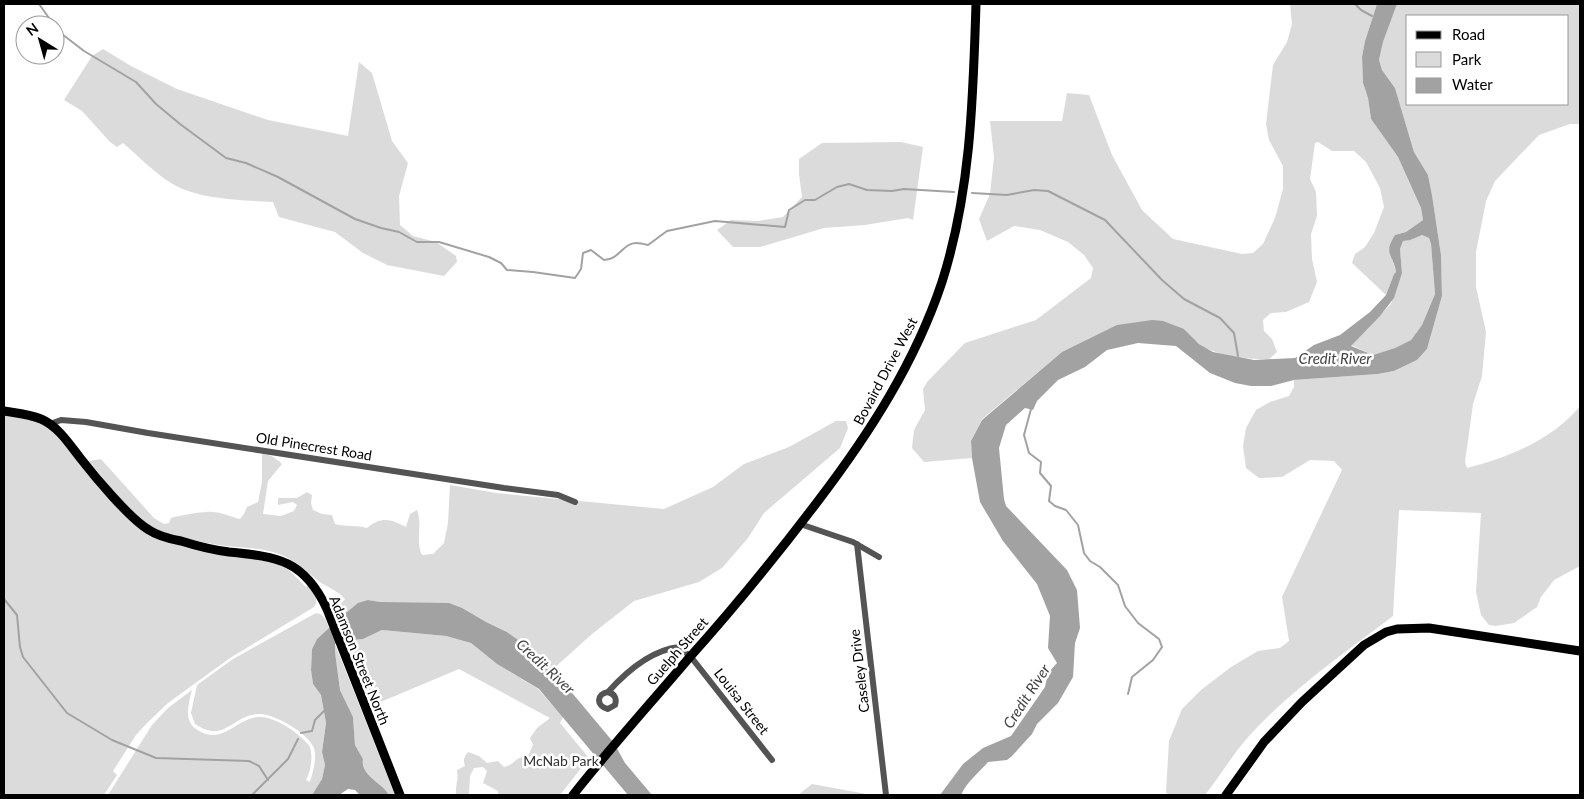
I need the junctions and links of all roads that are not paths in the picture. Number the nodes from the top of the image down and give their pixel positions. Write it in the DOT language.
graph roads {
  1 [pos="976,4"];
  2 [pos="4,411"];
  3 [pos="50,424"];
  4 [pos="574,502"];
  5 [pos="800,524"];
  6 [pos="856,544"];
  7 [pos="879,558"];
  8 [pos="1580,651"];
  9 [pos="691,657"];
  10 [pos="608,692"];
  11 [pos="772,760"];
  12 [pos="400,795"];
  13 [pos="573,795"];
  14 [pos="886,795"];
  15 [pos="1226,795"];
  1 -- 5 [label="main road, Bovaird Drive West"];
  2 -- 3 [label="main road"];
  3 -- 4 [label="street, Old Pinecrest Road"];
  3 -- 12 [label="main road, Adamson Street North"];
  5 -- 6 [label="street"];
  5 -- 9 [label="main road, Guelph Street"];
  6 -- 7 [label="street"];
  6 -- 14 [label="street, Caseley Drive"];
  8 -- 15 [label="main road"];
  9 -- 10 [label="street"];
  9 -- 11 [label="street, Louisa Street"];
  9 -- 13 [label="main road, Guelph Street"];
}
